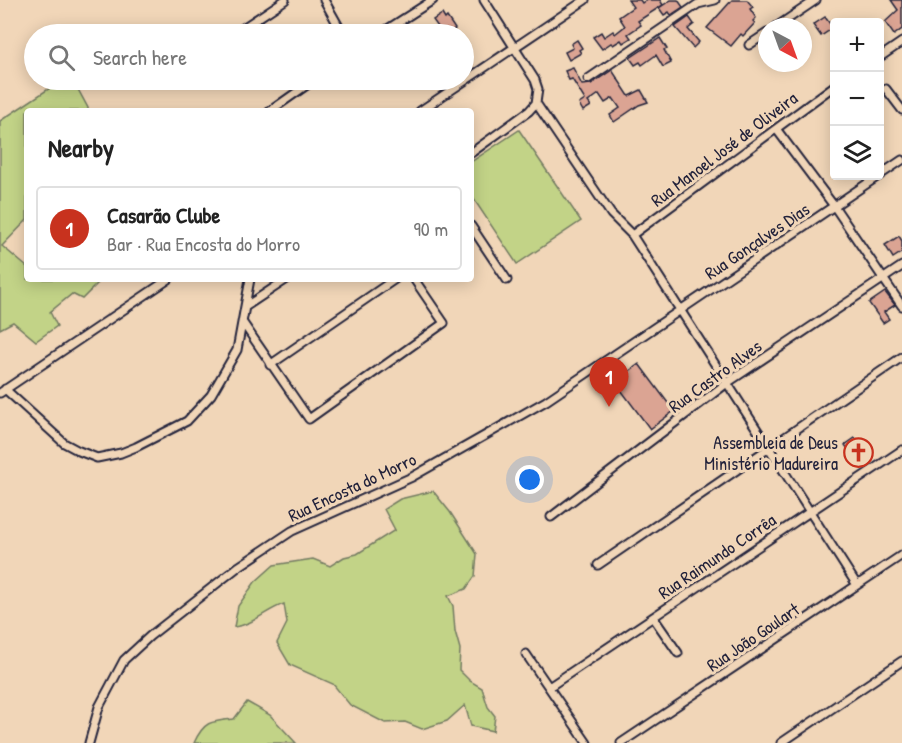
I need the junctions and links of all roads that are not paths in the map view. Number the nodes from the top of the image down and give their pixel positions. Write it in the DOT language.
graph roads {
  1 [pos="285,0"];
  2 [pos="324,0"];
  3 [pos="434,0"];
  4 [pos="484,0"];
  5 [pos="585,0"];
  6 [pos="688,0"];
  7 [pos="715,0"];
  8 [pos="816,0"];
  9 [pos="698,4"];
  10 [pos="789,18"];
  11 [pos="249,24"];
  12 [pos="337,24"];
  13 [pos="396,24"];
  14 [pos="758,39"];
  15 [pos="902,42"];
  16 [pos="748,45"];
  17 [pos="515,48"];
  18 [pos="884,54"];
  19 [pos="474,75"];
  20 [pos="588,79"];
  21 [pos="830,89"];
  22 [pos="886,89"];
  23 [pos="300,90"];
  24 [pos="452,90"];
  25 [pos="536,103"];
  26 [pos="274,108"];
  27 [pos="425,108"];
  28 [pos="902,110"];
  29 [pos="777,130"];
  30 [pos="474,151"];
  31 [pos="902,160"];
  32 [pos="834,206"];
  33 [pos="474,230"];
  34 [pos="632,235"];
  35 [pos="902,266"];
  36 [pos="883,278"];
  37 [pos="507,280"];
  38 [pos="166,282"];
  39 [pos="249,282"];
  40 [pos="282,282"];
  41 [pos="390,282"];
  42 [pos="416,282"];
  43 [pos="902,306"];
  44 [pos="245,307"];
  45 [pos="680,310"];
  46 [pos="243,323"];
  47 [pos="902,357"];
  48 [pos="270,365"];
  49 [pos="727,383"];
  50 [pos="3,391"];
  51 [pos="769,448"];
  52 [pos="902,450"];
  53 [pos="810,512"];
  54 [pos="551,517"];
  55 [pos="902,555"];
  56 [pos="598,565"];
  57 [pos="857,585"];
  58 [pos="653,617"];
  59 [pos="678,652"];
  60 [pos="526,654"];
  61 [pos="902,661"];
  62 [pos="549,687"];
  63 [pos="89,743"];
  64 [pos="587,743"];
  65 [pos="621,743"];
  66 [pos="781,743"];
  1 -- 11 [label="street"];
  2 -- 12 [label="street"];
  3 -- 13 [label="street"];
  4 -- 17 [label="street"];
  5 -- 17 [label="street"];
  6 -- 9 [label="street"];
  7 -- 9 [label="street"];
  8 -- 10 [label="street"];
  9 -- 20 [label="street"];
  14 -- 16 [label="street"];
  15 -- 18 [label="street"];
  17 -- 19 [label="street"];
  17 -- 25 [label="street"];
  21 -- 29 [label="street, Rua Manoel José de Oliveira"];
  22 -- 28 [label="street"];
  23 -- 26 [label="street"];
  24 -- 27 [label="street"];
  25 -- 30 [label="street"];
  25 -- 34 [label="street"];
  29 -- 32 [label="street"];
  29 -- 34 [label="street, Rua Manoel José de Oliveira"];
  31 -- 32 [label="street, Rua Gonçalves Dias"];
  32 -- 36 [label="street"];
  32 -- 45 [label="street, Rua Gonçalves Dias"];
  33 -- 37 [label="street"];
  34 -- 45 [label="street"];
  35 -- 36 [label="street, Rua Castro Alves"];
  36 -- 43 [label="street"];
  36 -- 49 [label="street, Rua Castro Alves"];
  38 -- 50 [label="street"];
  39 -- 44 [label="street"];
  40 -- 44 [label="street"];
  41 -- 48 [label="street"];
  42 -- 48 [label="street"];
  44 -- 46 [label="street"];
  45 -- 49 [label="street"];
  45 -- 63 [label="street, Rua Encosta do Morro"];
  46 -- 48 [label="street"];
  46 -- 50 [label="street"];
  47 -- 51 [label="street"];
  49 -- 51 [label="street"];
  49 -- 54 [label="street, Rua Castro Alves"];
  51 -- 53 [label="street"];
  51 -- 56 [label="street"];
  52 -- 53 [label="street, Rua Raimundo Corrêa"];
  53 -- 57 [label="street"];
  53 -- 58 [label="street, Rua Raimundo Corrêa"];
  55 -- 57 [label="street, Rua João Goulart"];
  57 -- 65 [label="street, Rua João Goulart"];
  58 -- 59 [label="street"];
  58 -- 62 [label="street, Rua Raimundo Corrêa"];
  60 -- 62 [label="street"];
  61 -- 66 [label="street"];
  62 -- 64 [label="street"];
}
